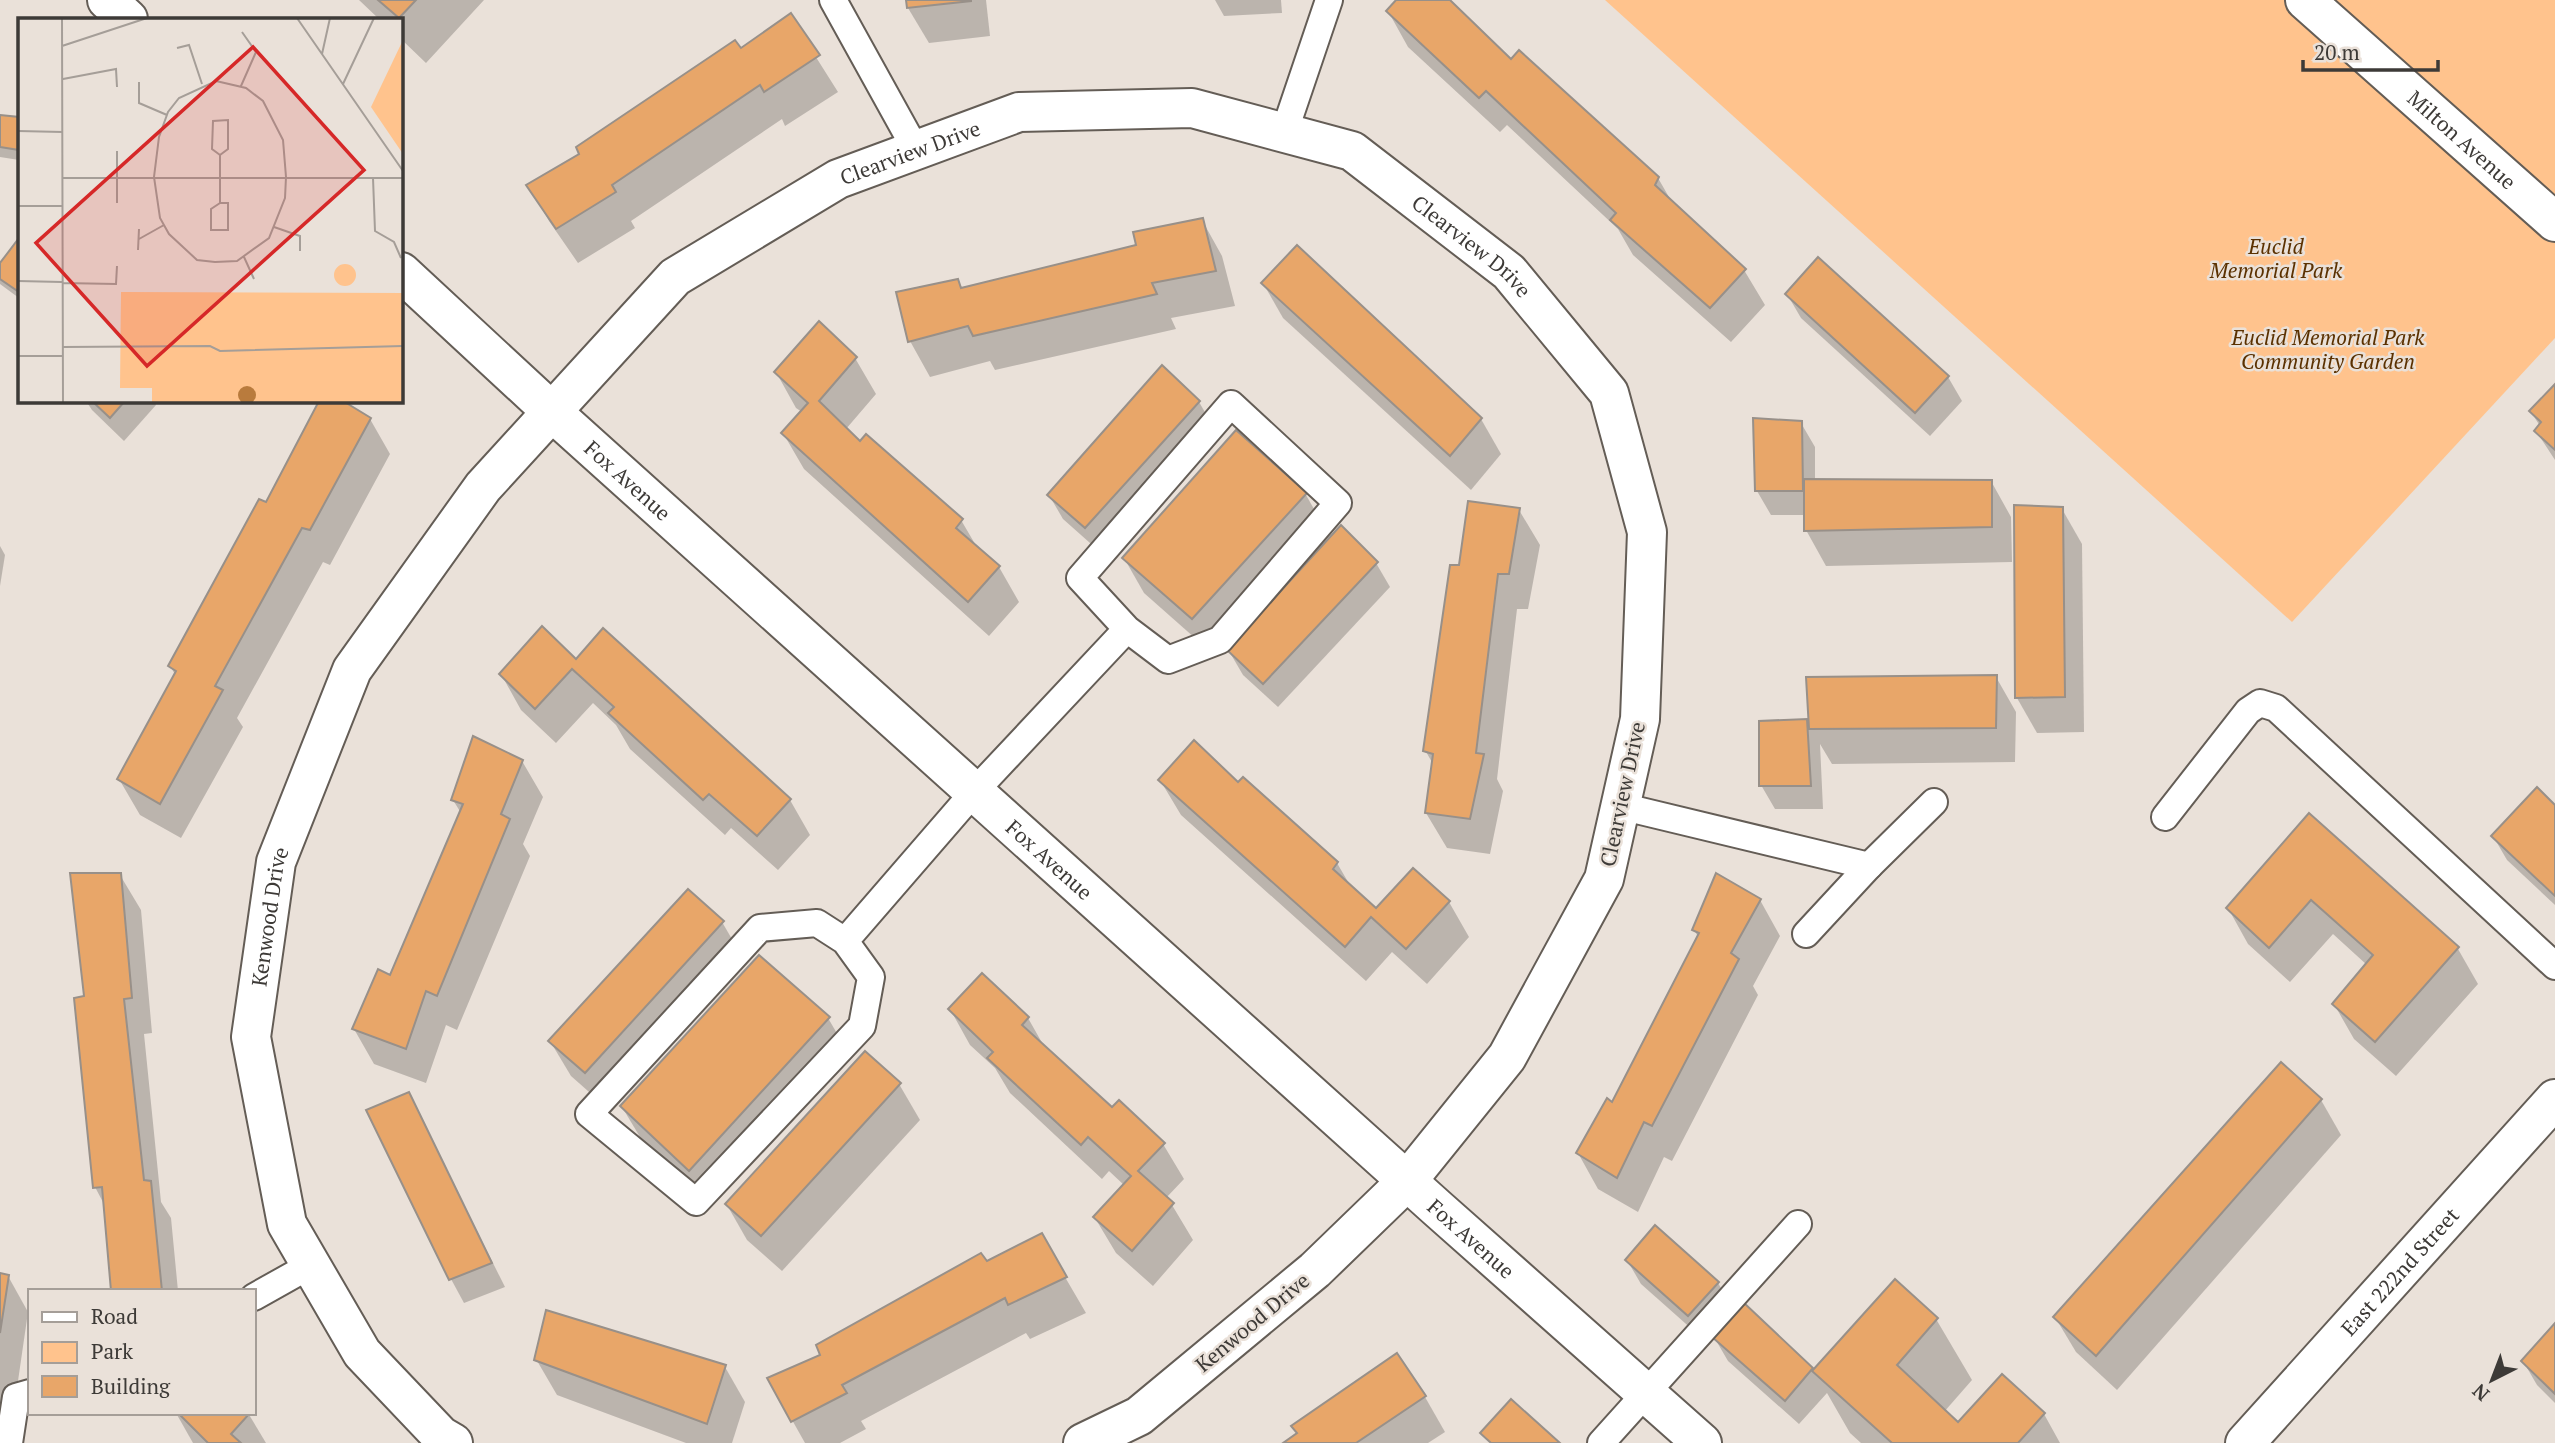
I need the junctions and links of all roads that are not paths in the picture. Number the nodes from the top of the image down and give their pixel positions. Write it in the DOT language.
graph roads {
  1 [pos="107,0"];
  2 [pos="833,0"];
  3 [pos="1329,0"];
  4 [pos="2305,0"];
  5 [pos="127,18"];
  6 [pos="1284,133"];
  7 [pos="916,150"];
  8 [pos="2555,222"];
  9 [pos="402,273"];
  10 [pos="551,411"];
  11 [pos="1127,629"];
  12 [pos="974,792"];
  13 [pos="1934,802"];
  14 [pos="1620,806"];
  15 [pos="2165,817"];
  16 [pos="1869,866"];
  17 [pos="1806,934"];
  18 [pos="845,941"];
  19 [pos="2555,966"];
  20 [pos="2555,1099"];
  21 [pos="1406,1181"];
  22 [pos="1798,1224"];
  23 [pos="311,1265"];
  24 [pos="256,1296"];
  25 [pos="1645,1393"];
  26 [pos="28,1394"];
  27 [pos="9,1443"];
  28 [pos="453,1443"];
  29 [pos="1083,1443"];
  30 [pos="1601,1443"];
  31 [pos="1702,1443"];
  32 [pos="2245,1443"];
  1 -- 5 [label="street"];
  2 -- 7 [label="lane"];
  3 -- 6 [label="lane"];
  4 -- 8 [label="street, Milton Avenue"];
  6 -- 7 [label="street, Clearview Drive"];
  6 -- 14 [label="street, Clearview Drive"];
  7 -- 10 [label="street, Clearview Drive"];
  9 -- 10 [label="street, Fox Avenue"];
  10 -- 12 [label="street, Fox Avenue"];
  10 -- 23 [label="street, Kenwood Drive"];
  11 -- 11 [label="lane"];
  11 -- 12 [label="lane"];
  12 -- 18 [label="lane"];
  12 -- 21 [label="street, Fox Avenue"];
  13 -- 16 [label="lane"];
  14 -- 16 [label="lane"];
  14 -- 21 [label="street, Clearview Drive"];
  15 -- 19 [label="lane"];
  16 -- 17 [label="lane"];
  18 -- 18 [label="lane"];
  20 -- 32 [label="street, East 222nd Street"];
  21 -- 25 [label="street, Fox Avenue"];
  21 -- 29 [label="street, Kenwood Drive"];
  22 -- 25 [label="lane"];
  23 -- 24 [label="lane"];
  23 -- 28 [label="street, Kenwood Drive"];
  25 -- 30 [label="lane"];
  25 -- 31 [label="street, Fox Avenue"];
  26 -- 27 [label="lane"];
}
